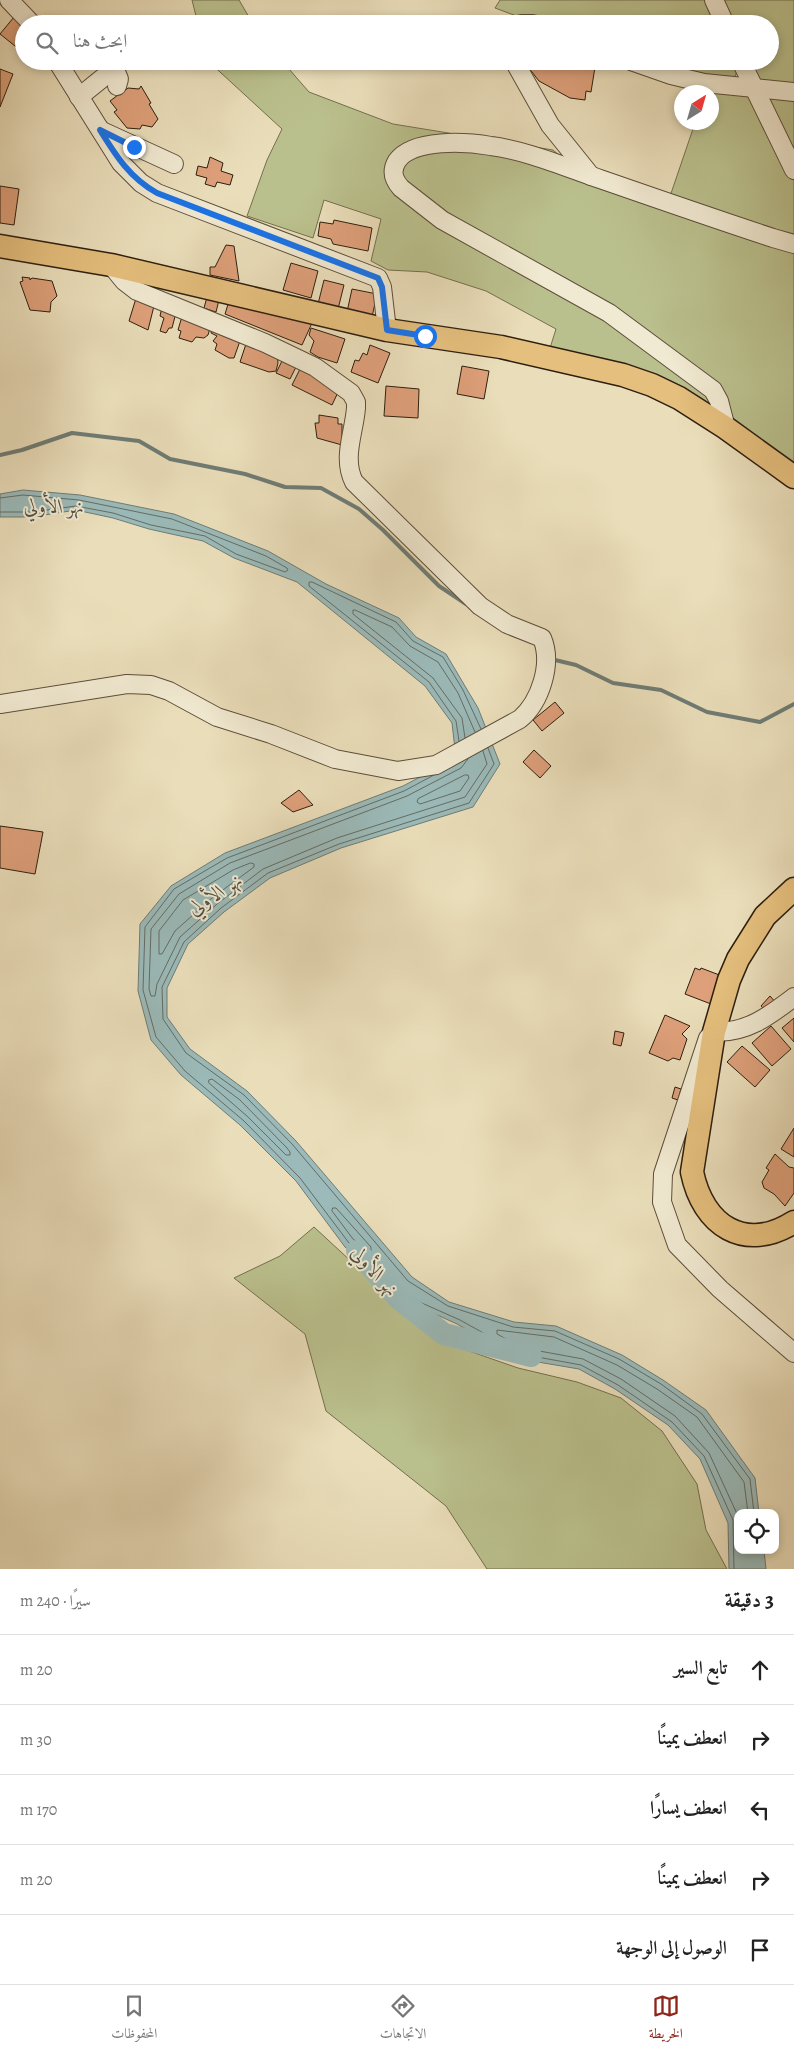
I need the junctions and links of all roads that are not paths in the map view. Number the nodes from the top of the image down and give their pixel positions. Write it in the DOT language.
graph roads {
  1 [pos="9,0"];
  2 [pos="714,0"];
  3 [pos="23,15"];
  4 [pos="720,15"];
  5 [pos="62,70"];
  6 [pos="519,70"];
  7 [pos="657,70"];
  8 [pos="745,70"];
  9 [pos="117,86"];
  10 [pos="753,89"];
  11 [pos="794,92"];
  12 [pos="79,97"];
  13 [pos="100,130"];
  14 [pos="174,164"];
  15 [pos="794,170"];
  16 [pos="592,176"];
  17 [pos="794,244"];
  18 [pos="0,246"];
  19 [pos="111,265"];
  20 [pos="387,330"];
  21 [pos="726,428"];
  22 [pos="794,477"];
  23 [pos="0,704"];
  24 [pos="794,888"];
  25 [pos="794,997"];
  26 [pos="714,1032"];
  27 [pos="794,1222"];
  28 [pos="794,1353"];
  1 -- 3 [label="street"];
  2 -- 4 [label="street"];
  5 -- 12 [label="street"];
  6 -- 16 [label="street"];
  7 -- 10 [label="street"];
  8 -- 10 [label="street"];
  9 -- 12 [label="street"];
  10 -- 11 [label="street"];
  10 -- 15 [label="street"];
  12 -- 13 [label="street"];
  13 -- 14 [label="street"];
  13 -- 20 [label="street"];
  16 -- 17 [label="street"];
  16 -- 21 [label="street"];
  18 -- 19 [label="main road"];
  19 -- 20 [label="main road"];
  19 -- 23 [label="street"];
  20 -- 21 [label="main road"];
  21 -- 22 [label="main road"];
  24 -- 26 [label="main road"];
  25 -- 26 [label="street"];
  26 -- 27 [label="main road"];
  26 -- 28 [label="street"];
}
